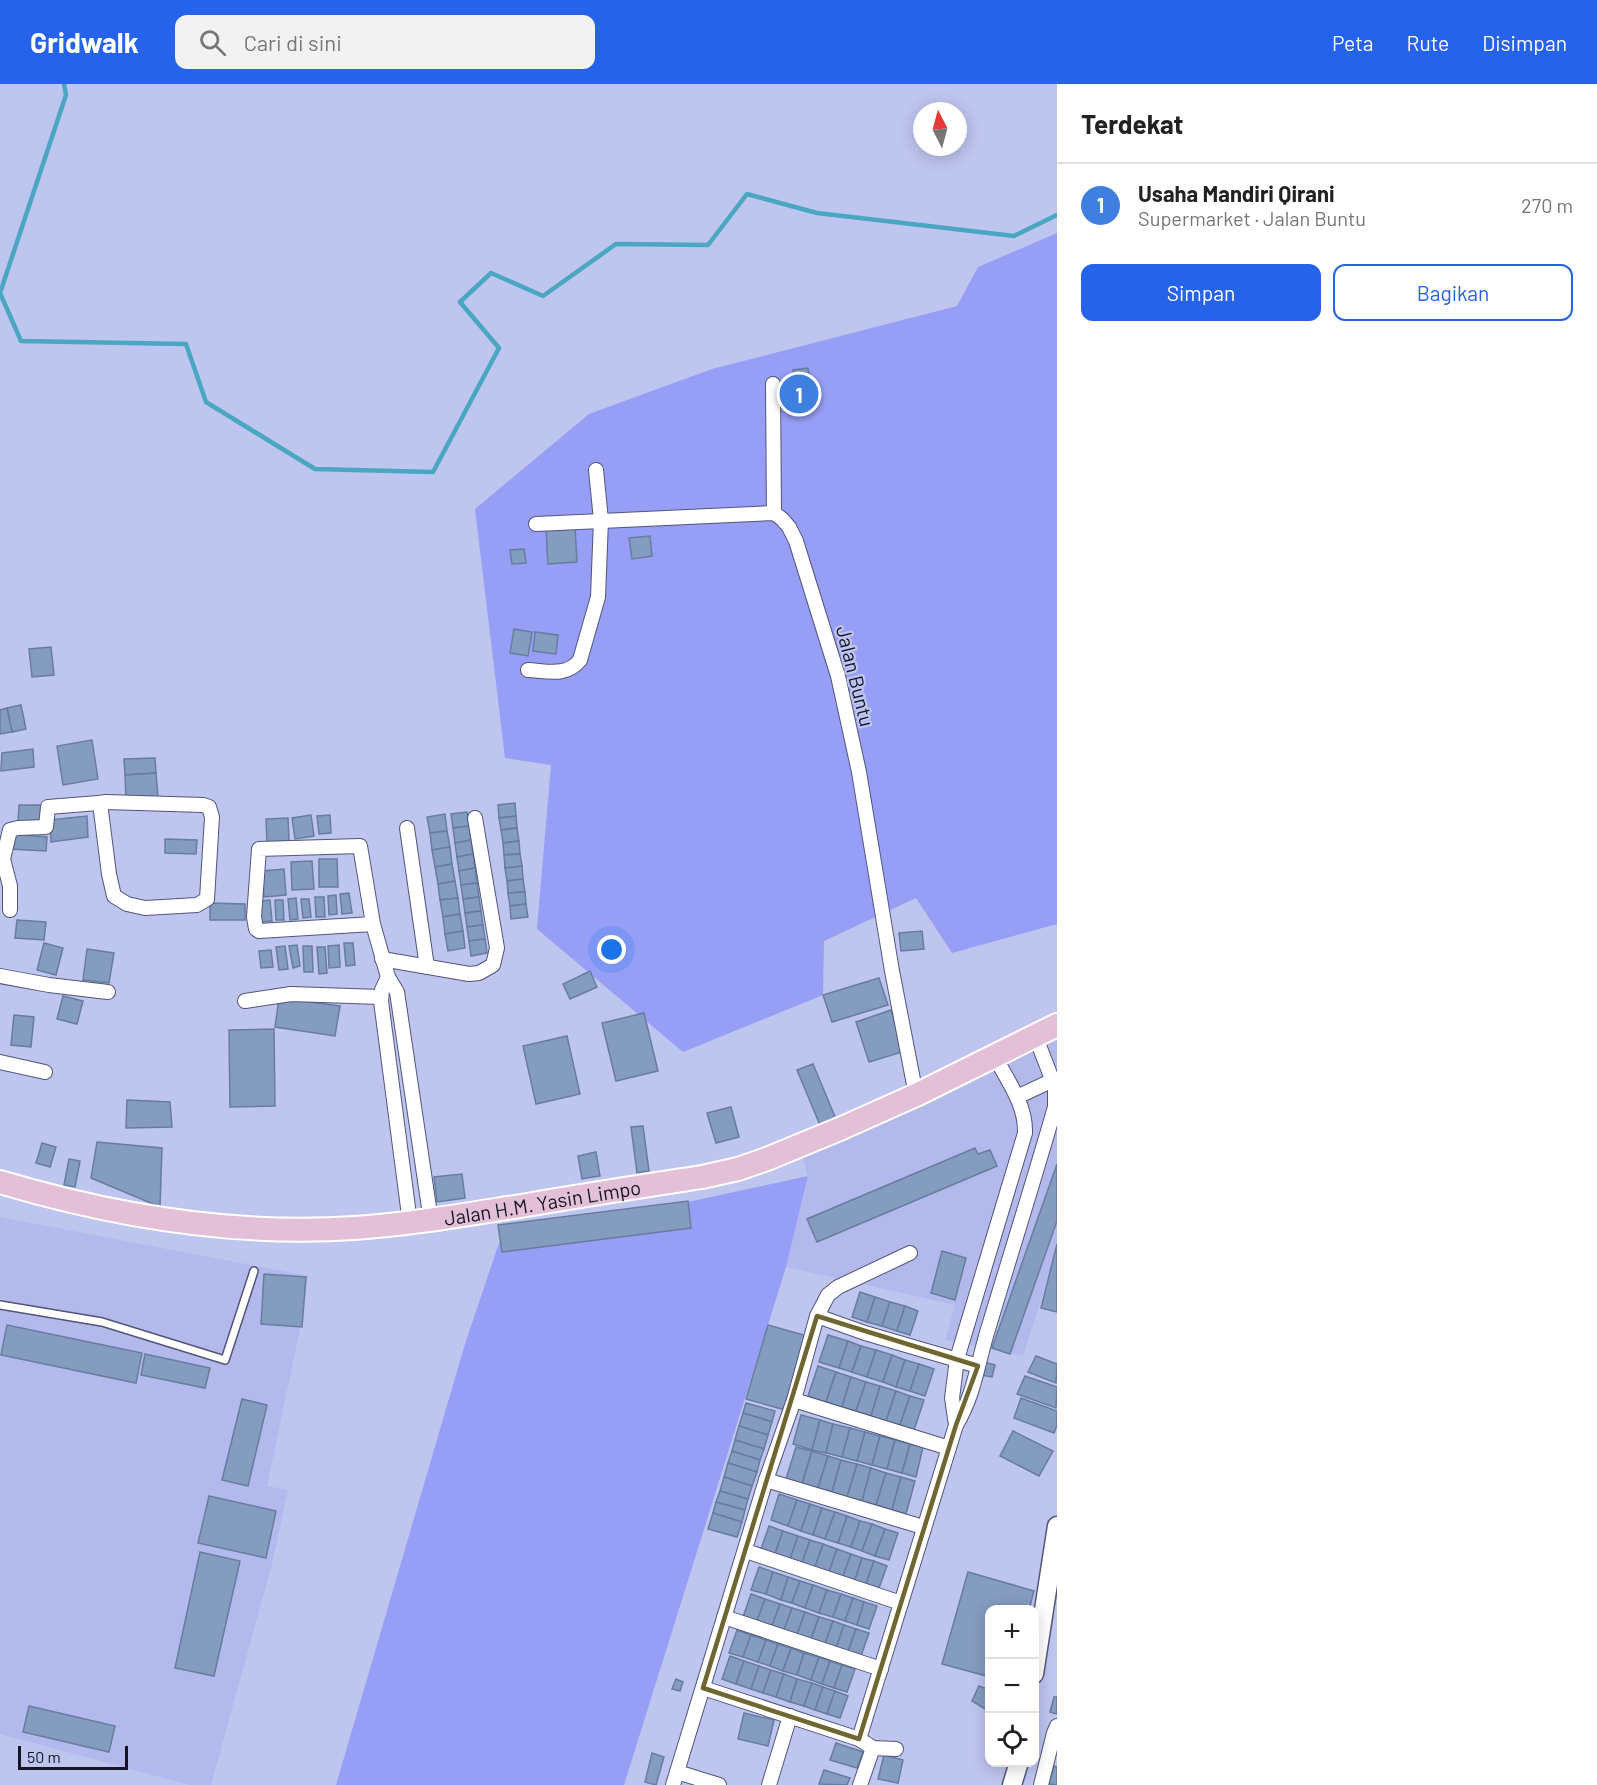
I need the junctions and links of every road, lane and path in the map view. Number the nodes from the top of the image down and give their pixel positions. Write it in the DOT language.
graph roads {
  1 [pos="773,384"];
  2 [pos="596,470"];
  3 [pos="774,513"];
  4 [pos="601,520"];
  5 [pos="536,524"];
  6 [pos="528,670"];
  7 [pos="100,802"];
  8 [pos="475,818"];
  9 [pos="407,828"];
  10 [pos="1,860"];
  11 [pos="10,910"];
  12 [pos="373,924"];
  13 [pos="382,959"];
  14 [pos="427,967"];
  15 [pos="0,976"];
  16 [pos="388,977"];
  17 [pos="108,992"];
  18 [pos="381,997"];
  19 [pos="245,1001"];
  20 [pos="1057,1025"];
  21 [pos="1035,1035"];
  22 [pos="994,1055"];
  23 [pos="0,1062"];
  24 [pos="45,1072"];
  25 [pos="1053,1080"];
  26 [pos="916,1095"];
  27 [pos="1017,1097"];
  28 [pos="0,1182"];
  29 [pos="420,1222"];
  30 [pos="910,1253"];
  31 [pos="254,1271"];
  32 [pos="0,1305"];
  33 [pos="817,1316"];
  34 [pos="965,1329"];
  35 [pos="986,1335"];
  36 [pos="957,1359"];
  37 [pos="978,1366"];
  38 [pos="794,1400"];
  39 [pos="956,1425"];
  40 [pos="949,1448"];
  41 [pos="766,1480"];
  42 [pos="1057,1526"];
  43 [pos="924,1527"];
  44 [pos="746,1551"];
  45 [pos="1054,1566"];
  46 [pos="902,1604"];
  47 [pos="724,1617"];
  48 [pos="1038,1659"];
  49 [pos="881,1669"];
  50 [pos="703,1688"];
  51 [pos="790,1716"];
  52 [pos="1057,1726"];
  53 [pos="859,1739"];
  54 [pos="873,1748"];
  55 [pos="896,1749"];
  56 [pos="1017,1767"];
  57 [pos="675,1779"];
  58 [pos="719,1785"];
  59 [pos="769,1785"];
  60 [pos="860,1785"];
  61 [pos="1012,1785"];
  62 [pos="1042,1785"];
  1 -- 3 [label="street"];
  2 -- 4 [label="street"];
  3 -- 4 [label="street"];
  3 -- 26 [label="street, Jalan Buntu"];
  4 -- 5 [label="street"];
  4 -- 6 [label="street"];
  7 -- 7 [label="street"];
  7 -- 10 [label="street"];
  8 -- 14 [label="street"];
  9 -- 14 [label="street"];
  10 -- 11 [label="street"];
  12 -- 12 [label="street"];
  12 -- 13 [label="street"];
  13 -- 14 [label="street"];
  13 -- 16 [label="street"];
  15 -- 17 [label="street"];
  16 -- 18 [label="street"];
  16 -- 29 [label="street"];
  18 -- 19 [label="street"];
  18 -- 29 [label="street"];
  20 -- 21 [label="main road, Jalan H.M. Yasin Limpo"];
  21 -- 22 [label="main road, Jalan H.M. Yasin Limpo"];
  21 -- 25 [label="street"];
  22 -- 26 [label="main road, Jalan H.M. Yasin Limpo"];
  22 -- 27 [label="street"];
  23 -- 24 [label="street"];
  25 -- 27 [label="street"];
  25 -- 35 [label="street"];
  26 -- 29 [label="main road, Jalan H.M. Yasin Limpo"];
  27 -- 34 [label="street"];
  28 -- 29 [label="main road, Jalan H.M. Yasin Limpo"];
  30 -- 33 [label="street"];
  31 -- 32 [label="lane"];
  33 -- 36 [label="street"];
  33 -- 38 [label="street"];
  34 -- 35 [label="street"];
  34 -- 36 [label="street"];
  35 -- 37 [label="street"];
  36 -- 37 [label="street"];
  36 -- 39 [label="street"];
  37 -- 39 [label="street"];
  38 -- 40 [label="street"];
  38 -- 41 [label="street"];
  39 -- 40 [label="street"];
  40 -- 43 [label="street"];
  41 -- 43 [label="street"];
  41 -- 44 [label="street"];
  42 -- 45 [label="street"];
  43 -- 46 [label="street"];
  44 -- 46 [label="street"];
  44 -- 47 [label="street"];
  45 -- 48 [label="street"];
  46 -- 49 [label="street"];
  47 -- 49 [label="street"];
  47 -- 50 [label="street"];
  49 -- 53 [label="street"];
  50 -- 51 [label="street"];
  50 -- 57 [label="street"];
  51 -- 53 [label="street"];
  51 -- 59 [label="street"];
  52 -- 62 [label="street"];
  53 -- 54 [label="street"];
  54 -- 55 [label="street"];
  54 -- 60 [label="street"];
  56 -- 61 [label="street"];
  57 -- 58 [label="street"];
}
